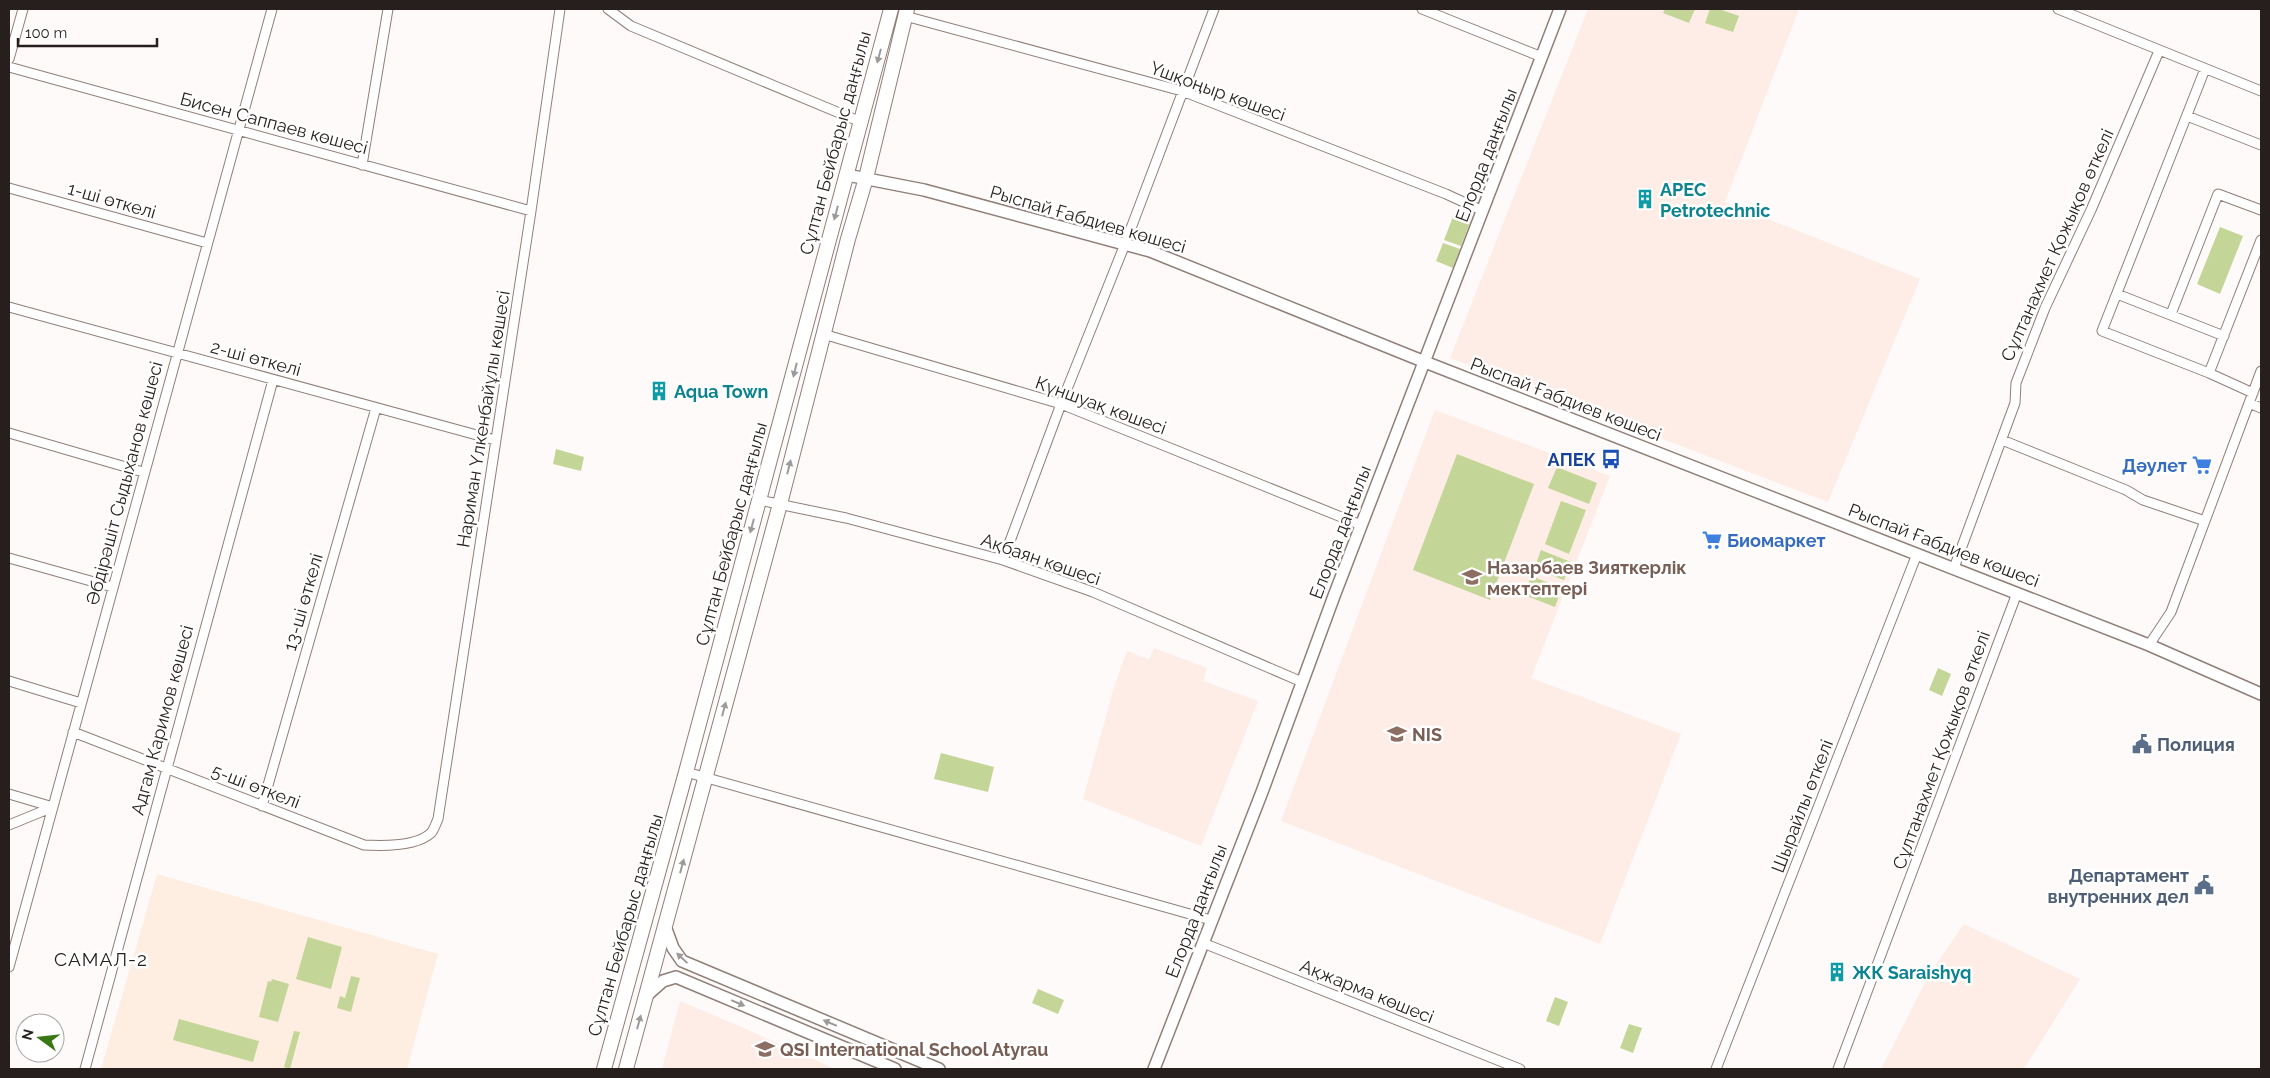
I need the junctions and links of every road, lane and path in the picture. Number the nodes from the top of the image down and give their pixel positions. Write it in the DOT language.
graph roads {
  1 [pos="23,9"];
  2 [pos="272,9"];
  3 [pos="388,9"];
  4 [pos="560,9"];
  5 [pos="608,9"];
  6 [pos="891,9"];
  7 [pos="1214,9"];
  8 [pos="1422,9"];
  9 [pos="1560,9"];
  10 [pos="2058,9"];
  11 [pos="906,12"];
  12 [pos="2159,50"];
  13 [pos="1542,57"];
  14 [pos="9,59"];
  15 [pos="9,66"];
  16 [pos="2206,70"];
  17 [pos="1182,91"];
  18 [pos="2261,91"];
  19 [pos="2187,116"];
  20 [pos="861,122"];
  21 [pos="238,130"];
  22 [pos="2261,145"];
  23 [pos="362,164"];
  24 [pos="847,175"];
  25 [pos="866,178"];
  26 [pos="9,188"];
  27 [pos="2261,210"];
  28 [pos="531,211"];
  29 [pos="1484,211"];
  30 [pos="2261,240"];
  31 [pos="207,243"];
  32 [pos="1125,244"];
  33 [pos="2118,294"];
  34 [pos="9,307"];
  35 [pos="2171,314"];
  36 [pos="823,334"];
  37 [pos="2224,336"];
  38 [pos="177,353"];
  39 [pos="1425,362"];
  40 [pos="2261,371"];
  41 [pos="2208,374"];
  42 [pos="273,380"];
  43 [pos="2253,393"];
  44 [pos="2249,403"];
  45 [pos="1061,404"];
  46 [pos="376,408"];
  47 [pos="2261,408"];
  48 [pos="9,433"];
  49 [pos="495,440"];
  50 [pos="2002,440"];
  51 [pos="144,472"];
  52 [pos="759,500"];
  53 [pos="780,504"];
  54 [pos="2205,521"];
  55 [pos="1361,525"];
  56 [pos="1917,554"];
  57 [pos="9,558"];
  58 [pos="1003,560"];
  59 [pos="1954,568"];
  60 [pos="112,586"];
  61 [pos="2017,593"];
  62 [pos="2149,645"];
  63 [pos="9,681"];
  64 [pos="1302,682"];
  65 [pos="2261,694"];
  66 [pos="81,703"];
  67 [pos="73,732"];
  68 [pos="165,769"];
  69 [pos="686,772"];
  70 [pos="705,777"];
  71 [pos="9,794"];
  72 [pos="262,806"];
  73 [pos="53,807"];
  74 [pos="9,825"];
  75 [pos="431,833"];
  76 [pos="1211,920"];
  77 [pos="666,929"];
  78 [pos="1203,943"];
  79 [pos="9,967"];
  80 [pos="646,996"];
  81 [pos="85,1069"];
  82 [pos="604,1069"];
  83 [pos="626,1069"];
  84 [pos="895,1069"];
  85 [pos="939,1069"];
  86 [pos="1154,1069"];
  87 [pos="1520,1069"];
  88 [pos="1716,1069"];
  89 [pos="1838,1069"];
  1 -- 14 [label="street"];
  2 -- 21 [label="street, Әбдірәшіт Сыдыханов көшесі"];
  3 -- 23 [label="street"];
  4 -- 28 [label="street, Нариман Үлкенбайұлы көшесі"];
  5 -- 20 [label="street"];
  6 -- 20 [label="main road, Сұлтан Бейбарыс даңғылы, one-way"];
  7 -- 17 [label="street"];
  8 -- 13 [label="street"];
  9 -- 13 [label="street, Елорда даңғылы"];
  10 -- 12 [label="street"];
  11 -- 17 [label="street, Үшқоңыр көшесі"];
  11 -- 25 [label="main road, Сұлтан Бейбарыс даңғылы"];
  12 -- 16 [label="street"];
  12 -- 50 [label="street, Сұлтанахмет Қожықов өткелі"];
  13 -- 29 [label="street, Елорда даңғылы"];
  15 -- 21 [label="street, Бисен Саппаев көшесі"];
  16 -- 18 [label="street"];
  16 -- 19 [label="street"];
  17 -- 29 [label="street, Үшқоңыр көшесі"];
  17 -- 32 [label="street"];
  19 -- 22 [label="street"];
  19 -- 33 [label="street"];
  20 -- 24 [label="main road, Сұлтан Бейбарыс даңғылы"];
  21 -- 23 [label="street, Бисен Саппаев көшесі"];
  21 -- 31 [label="street, Әбдірәшіт Сыдыханов көшесі"];
  23 -- 28 [label="street, Бисен Саппаев көшесі"];
  24 -- 25 [label="street, Рыспай Ғабдиев көшесі"];
  24 -- 52 [label="main road, Сұлтан Бейбарыс даңғылы, one-way"];
  25 -- 32 [label="street, Рыспай Ғабдиев көшесі"];
  25 -- 36 [label="main road, Сұлтан Бейбарыс даңғылы"];
  26 -- 31 [label="street, 1-ші өткелі"];
  27 -- 35 [label="street"];
  28 -- 49 [label="street, Нариман Үлкенбайұлы көшесі"];
  29 -- 39 [label="street, Елорда даңғылы"];
  30 -- 37 [label="street"];
  31 -- 38 [label="street, Әбдірәшіт Сыдыханов көшесі"];
  32 -- 39 [label="street, Рыспай Ғабдиев көшесі"];
  32 -- 45 [label="street"];
  33 -- 35 [label="street"];
  33 -- 41 [label="street"];
  34 -- 38 [label="street, 2-ші өткелі"];
  35 -- 37 [label="street"];
  36 -- 45 [label="street, Күншуақ көшесі"];
  53 -- 36 [label="main road, Сұлтан Бейбарыс даңғылы, one-way"];
  37 -- 41 [label="street"];
  38 -- 42 [label="street, 2-ші өткелі"];
  38 -- 51 [label="street, Әбдірәшіт Сыдыханов көшесі"];
  39 -- 55 [label="street, Елорда даңғылы"];
  39 -- 56 [label="street, Рыспай Ғабдиев көшесі"];
  40 -- 43 [label="street"];
  41 -- 43 [label="street"];
  42 -- 46 [label="street, 2-ші өткелі"];
  42 -- 68 [label="street, Адгам Каримов көшесі"];
  43 -- 44 [label="street"];
  44 -- 47 [label="street"];
  44 -- 54 [label="street"];
  45 -- 55 [label="street, Күншуақ көшесі"];
  45 -- 58 [label="street"];
  46 -- 49 [label="street, 2-ші өткелі"];
  46 -- 72 [label="street, 13-ші өткелі"];
  48 -- 51 [label="street"];
  49 -- 75 [label="street, Нариман Үлкенбайұлы көшесі"];
  50 -- 54 [label="street"];
  50 -- 59 [label="street, Сұлтанахмет Қожықов өткелі"];
  51 -- 60 [label="street, Әбдірәшіт Сыдыханов көшесі"];
  52 -- 53 [label="street, Ақбаян көшесі"];
  52 -- 69 [label="main road, Сұлтан Бейбарыс даңғылы, one-way"];
  53 -- 58 [label="street, Ақбаян көшесі"];
  70 -- 53 [label="main road, Сұлтан Бейбарыс даңғылы, one-way"];
  54 -- 62 [label="street"];
  55 -- 64 [label="street, Елорда даңғылы"];
  56 -- 59 [label="street, Рыспай Ғабдиев көшесі"];
  56 -- 88 [label="street, Шырайлы өткелі"];
  57 -- 60 [label="street"];
  58 -- 64 [label="street, Ақбаян көшесі"];
  59 -- 61 [label="street, Рыспай Ғабдиев көшесі"];
  60 -- 66 [label="street, Әбдірәшіт Сыдыханов көшесі"];
  61 -- 62 [label="street, Рыспай Ғабдиев көшесі"];
  61 -- 89 [label="street, Сұлтанахмет Қожықов өткелі"];
  62 -- 65 [label="street, Рыспай Ғабдиев көшесі"];
  63 -- 66 [label="street"];
  64 -- 76 [label="street, Елорда даңғылы"];
  66 -- 67 [label="street, Әбдірәшіт Сыдыханов көшесі"];
  67 -- 68 [label="street, 5-ші өткелі"];
  67 -- 73 [label="street, Әбдірәшіт Сыдыханов көшесі"];
  68 -- 72 [label="street, 5-ші өткелі"];
  68 -- 81 [label="street, Адгам Каримов көшесі"];
  69 -- 70 [label="street"];
  69 -- 82 [label="main road, Сұлтан Бейбарыс даңғылы"];
  70 -- 76 [label="street"];
  77 -- 70 [label="main road, Сұлтан Бейбарыс даңғылы, one-way"];
  71 -- 73 [label="street"];
  72 -- 75 [label="street, 5-ші өткелі"];
  73 -- 74 [label="street"];
  73 -- 79 [label="street, Әбдірәшіт Сыдыханов көшесі"];
  76 -- 78 [label="street, Елорда даңғылы"];
  77 -- 80 [label="main road, Сұлтан Бейбарыс даңғылы"];
  85 -- 77 [label="street, one-way"];
  78 -- 86 [label="street, Елорда даңғылы"];
  78 -- 87 [label="street, Ақжарма көшесі"];
  83 -- 80 [label="main road, Сұлтан Бейбарыс даңғылы, one-way"];
  80 -- 84 [label="street, one-way"];
}
